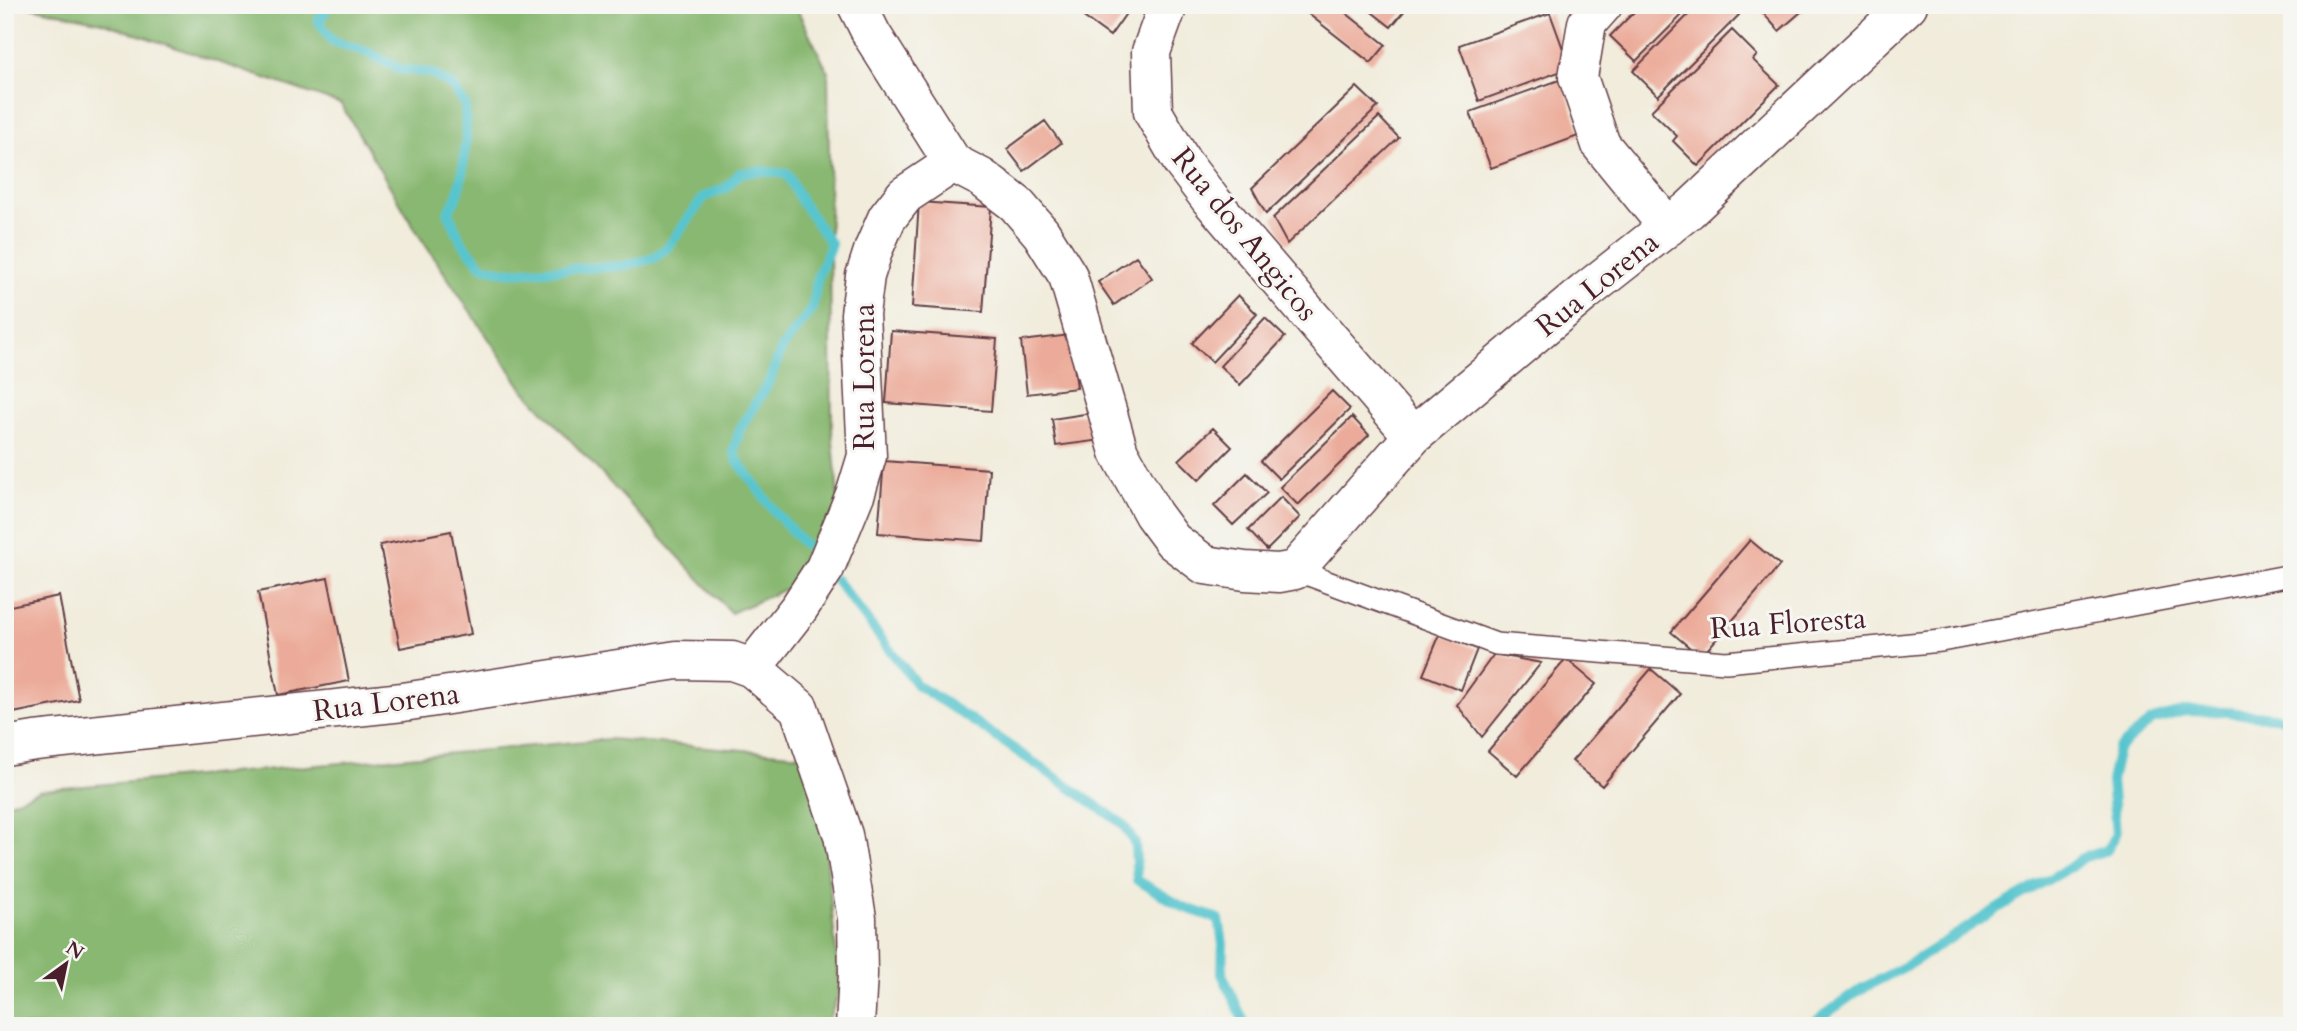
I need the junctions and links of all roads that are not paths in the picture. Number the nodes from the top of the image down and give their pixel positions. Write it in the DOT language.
graph roads {
  1 [pos="857,5"];
  2 [pos="1168,5"];
  3 [pos="1602,5"];
  4 [pos="1908,5"];
  5 [pos="953,163"];
  6 [pos="1668,227"];
  7 [pos="1413,436"];
  8 [pos="1295,570"];
  9 [pos="2292,575"];
  10 [pos="751,668"];
  11 [pos="5,746"];
  12 [pos="855,1026"];
  1 -- 5 [label="street"];
  2 -- 7 [label="street, Rua dos Angicos"];
  3 -- 6 [label="street"];
  4 -- 6 [label="street, Rua Lorena"];
  5 -- 8 [label="street"];
  5 -- 10 [label="street, Rua Lorena"];
  6 -- 7 [label="street, Rua Lorena"];
  7 -- 8 [label="street, Rua Lorena"];
  8 -- 9 [label="lane, Rua Floresta"];
  10 -- 11 [label="street, Rua Lorena"];
  10 -- 12 [label="street"];
}
